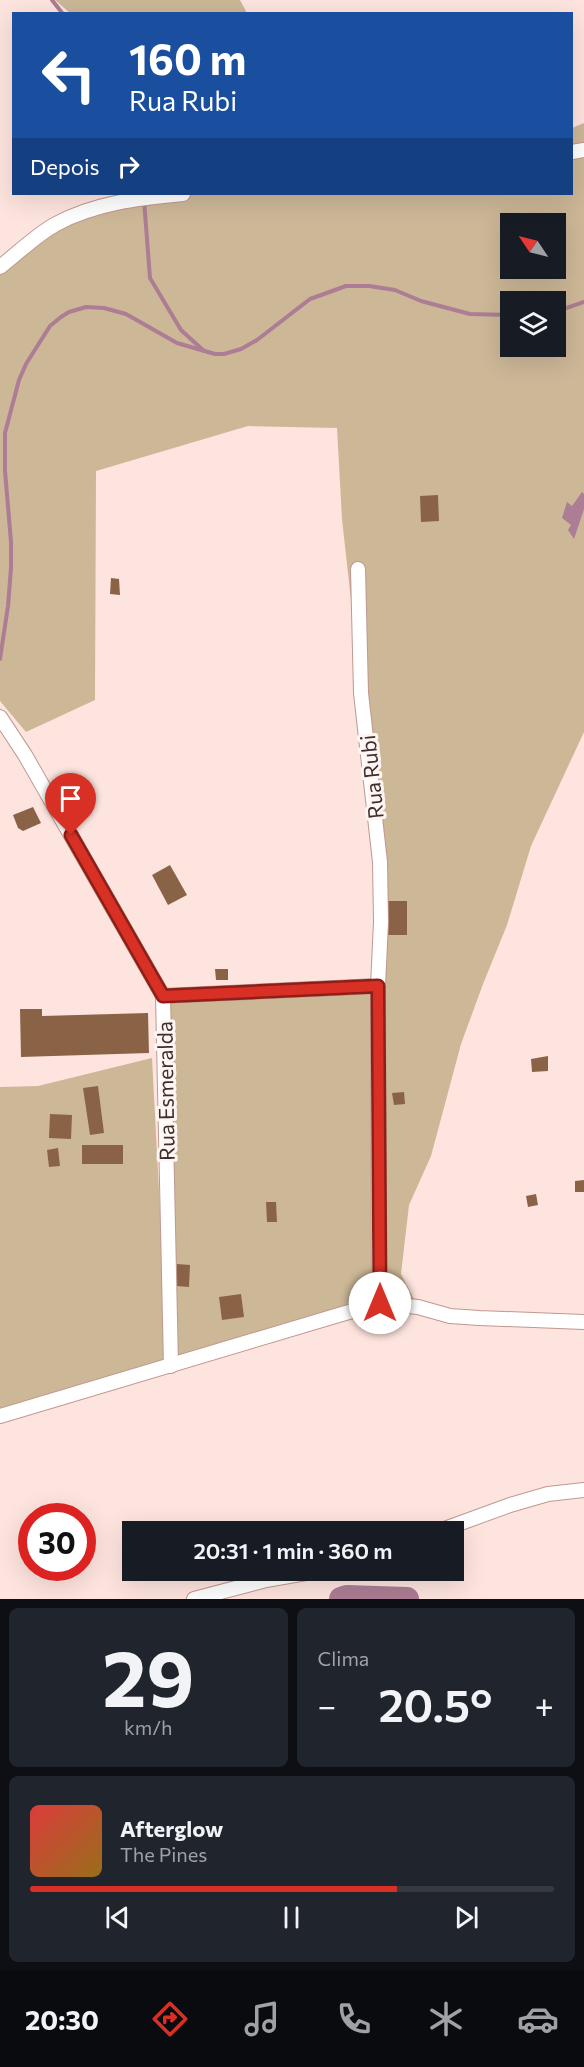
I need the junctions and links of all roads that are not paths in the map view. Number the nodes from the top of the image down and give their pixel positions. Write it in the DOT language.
graph roads {
  1 [pos="173,195"];
  2 [pos="0,267"];
  3 [pos="358,569"];
  4 [pos="0,717"];
  5 [pos="378,986"];
  6 [pos="163,996"];
  7 [pos="380,1303"];
  8 [pos="584,1322"];
  9 [pos="171,1366"];
  10 [pos="0,1416"];
  11 [pos="584,1491"];
  12 [pos="464,1522"];
  13 [pos="262,1581"];
  14 [pos="194,1599"];
  1 -- 2 [label="street"];
  3 -- 5 [label="street, Rua Rubi"];
  4 -- 6 [label="street, Rua Esmeralda"];
  5 -- 6 [label="street"];
  5 -- 7 [label="street, Rua Rubi"];
  6 -- 9 [label="street, Rua Esmeralda"];
  7 -- 8 [label="street"];
  7 -- 9 [label="street"];
  9 -- 10 [label="street"];
  11 -- 12 [label="street"];
  13 -- 14 [label="street"];
}
